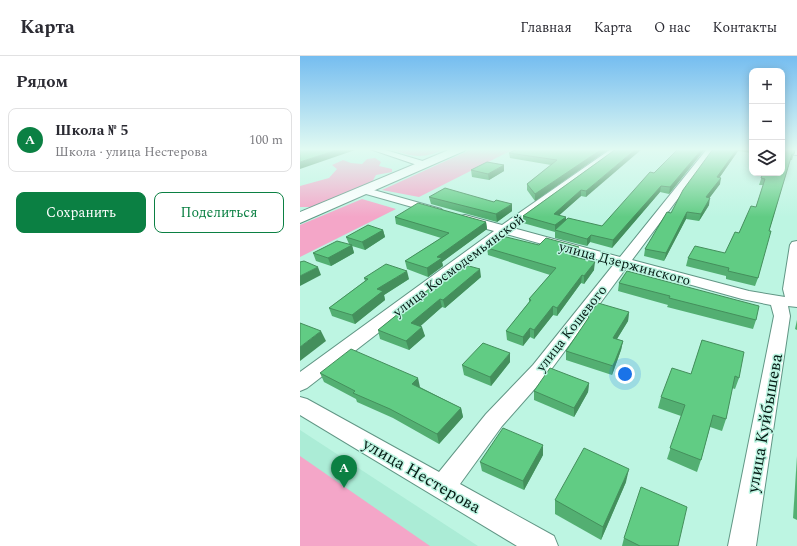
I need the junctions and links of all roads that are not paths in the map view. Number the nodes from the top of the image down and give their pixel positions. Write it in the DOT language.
graph roads {
  1 [pos="405,172"];
  2 [pos="584,172"];
  3 [pos="693,172"];
  4 [pos="363,190"];
  5 [pos="300,218"];
  6 [pos="503,230"];
  7 [pos="797,245"];
  8 [pos="621,262"];
  9 [pos="790,302"];
  10 [pos="300,383"];
  11 [pos="300,405"];
  12 [pos="443,486"];
  13 [pos="544,546"];
  14 [pos="742,546"];
  1 -- 4 [label="main road"];
  2 -- 6 [label="street, улица Космодемьянской"];
  3 -- 8 [label="street, улица Кошевого"];
  4 -- 5 [label="main road"];
  4 -- 6 [label="street, улица Дзержинского"];
  6 -- 8 [label="street, улица Дзержинского"];
  6 -- 10 [label="street, улица Космодемьянской"];
  7 -- 9 [label="street, улица Куйбышева"];
  8 -- 9 [label="street, улица Дзержинского"];
  8 -- 12 [label="street, улица Кошевого"];
  9 -- 14 [label="street, улица Куйбышева"];
  11 -- 12 [label="street, улица Нестерова"];
  12 -- 13 [label="street, улица Нестерова"];
}
